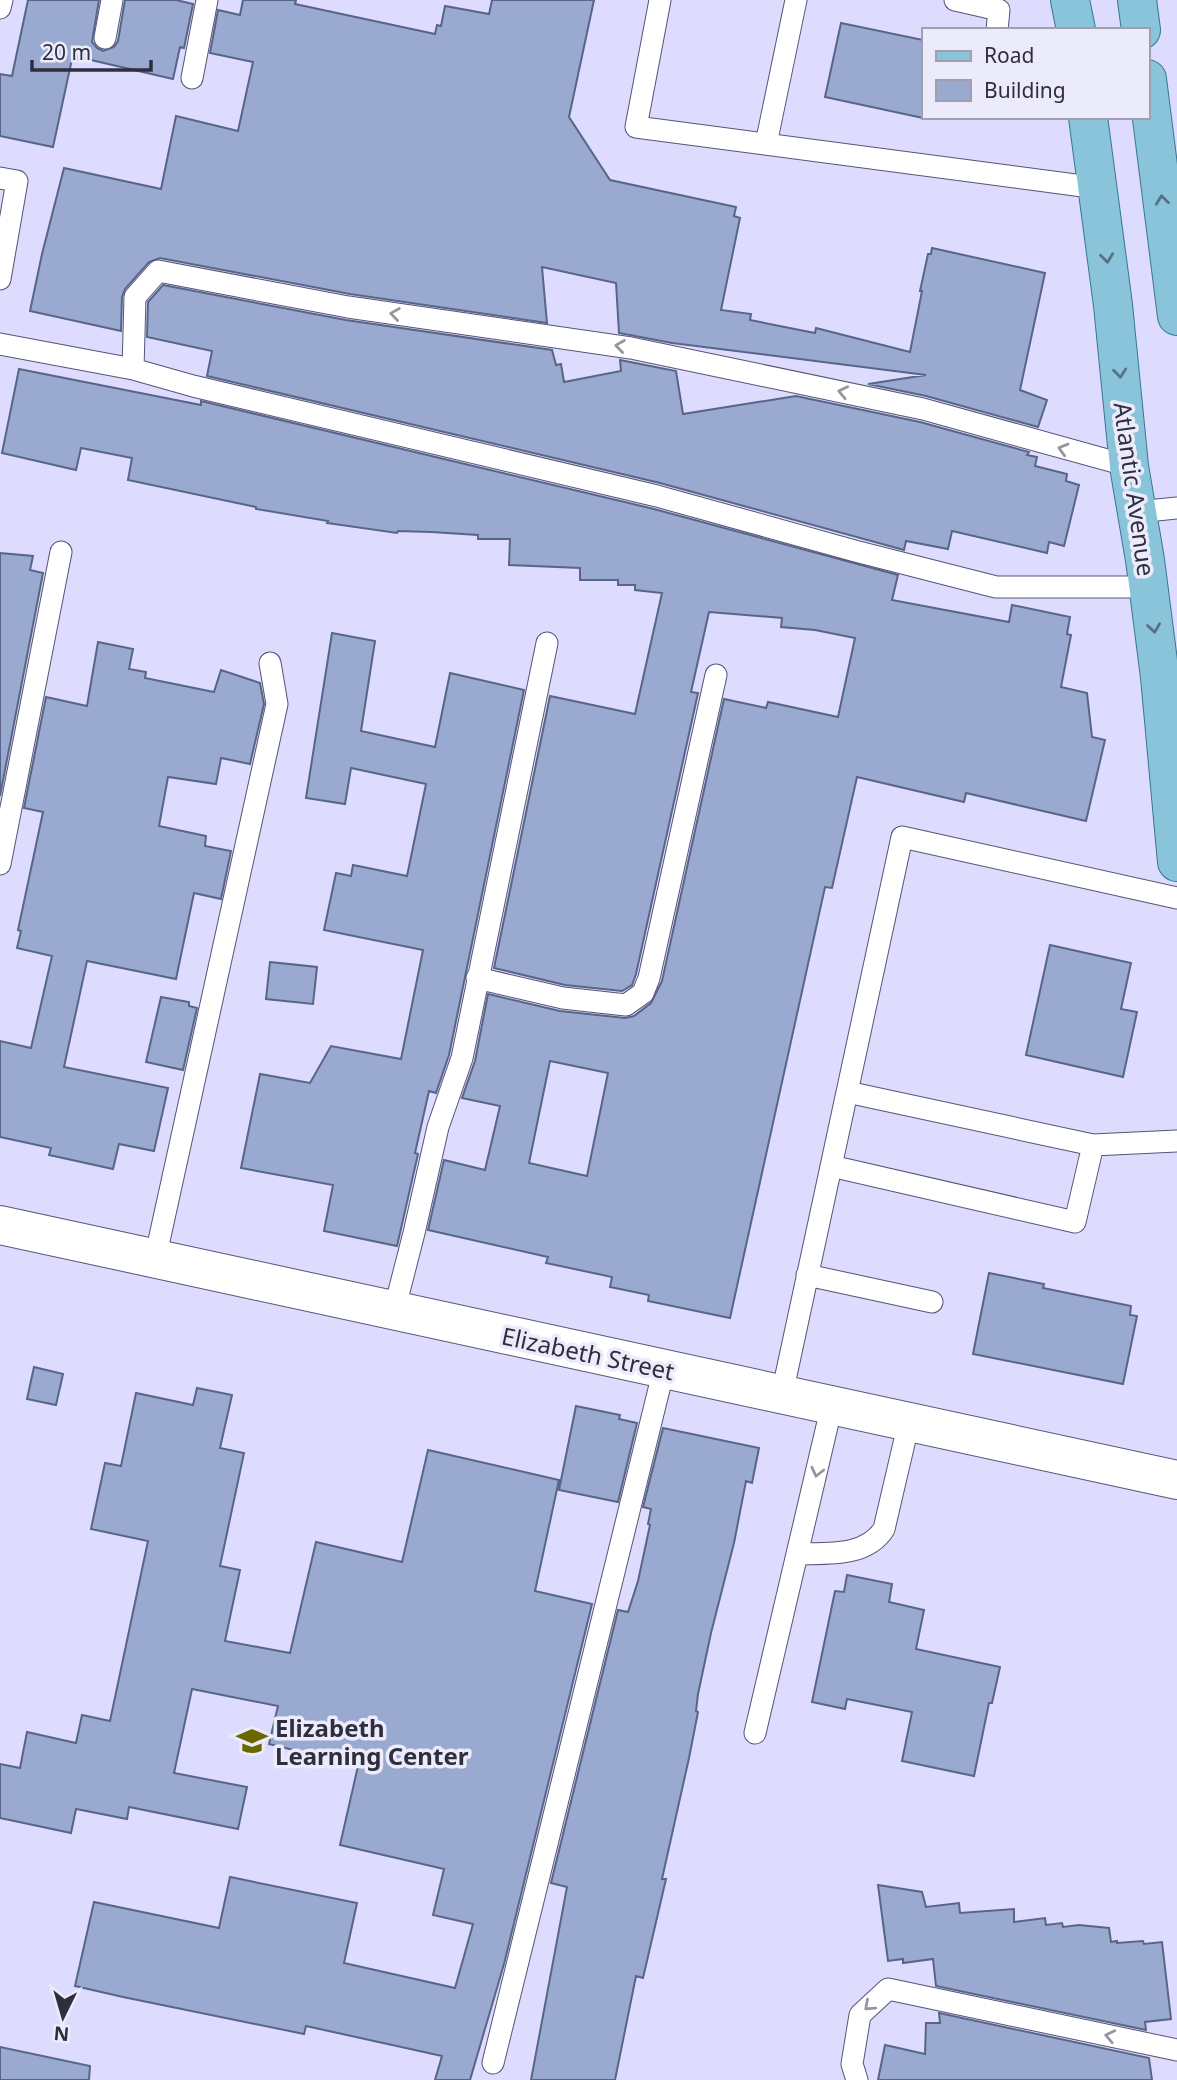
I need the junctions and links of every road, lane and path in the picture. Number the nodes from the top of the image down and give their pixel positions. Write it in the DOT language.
graph roads {
  1 [pos="2,0"];
  2 [pos="112,0"];
  3 [pos="207,0"];
  4 [pos="660,0"];
  5 [pos="796,0"];
  6 [pos="955,0"];
  7 [pos="1070,0"];
  8 [pos="1137,0"];
  9 [pos="0,8"];
  10 [pos="997,28"];
  11 [pos="1076,28"];
  12 [pos="1141,28"];
  13 [pos="105,38"];
  14 [pos="192,78"];
  15 [pos="1149,94"];
  16 [pos="1088,119"];
  17 [pos="766,144"];
  18 [pos="0,178"];
  19 [pos="1098,188"];
  20 [pos="0,279"];
  21 [pos="1176,303"];
  22 [pos="0,344"];
  23 [pos="133,369"];
  24 [pos="1129,466"];
  25 [pos="1177,508"];
  26 [pos="1137,512"];
  27 [pos="61,552"];
  28 [pos="1148,587"];
  29 [pos="547,643"];
  30 [pos="270,663"];
  31 [pos="716,675"];
  32 [pos="1177,862"];
  33 [pos="0,864"];
  34 [pos="1177,898"];
  35 [pos="477,978"];
  36 [pos="847,1091"];
  37 [pos="1177,1140"];
  38 [pos="1093,1146"];
  39 [pos="831,1166"];
  40 [pos="0,1225"];
  41 [pos="155,1259"];
  42 [pos="807,1275"];
  43 [pos="932,1302"];
  44 [pos="394,1311"];
  45 [pos="664,1369"];
  46 [pos="782,1394"];
  47 [pos="832,1405"];
  48 [pos="909,1422"];
  49 [pos="1177,1480"];
  50 [pos="798,1554"];
  51 [pos="755,1733"];
  52 [pos="1177,2050"];
  53 [pos="493,2063"];
  54 [pos="857,2080"];
  1 -- 9 [label="lane"];
  2 -- 13 [label="lane"];
  3 -- 14 [label="lane"];
  4 -- 17 [label="lane"];
  5 -- 17 [label="lane"];
  6 -- 10 [label="lane"];
  7 -- 11 [label="main road"];
  8 -- 12 [label="main road"];
  21 -- 15 [label="main road, one-way"];
  16 -- 19 [label="main road, Atlantic Avenue"];
  17 -- 19 [label="lane"];
  18 -- 20 [label="lane"];
  19 -- 24 [label="main road, Atlantic Avenue, one-way"];
  22 -- 23 [label="lane"];
  24 -- 23 [label="lane, one-way"];
  23 -- 28 [label="lane"];
  24 -- 26 [label="main road, Atlantic Avenue"];
  25 -- 26 [label="lane"];
  26 -- 28 [label="main road, Atlantic Avenue"];
  27 -- 33 [label="lane"];
  28 -- 32 [label="main road, Atlantic Avenue, one-way"];
  29 -- 35 [label="lane"];
  30 -- 41 [label="lane"];
  31 -- 35 [label="lane"];
  34 -- 36 [label="lane"];
  35 -- 44 [label="lane"];
  36 -- 38 [label="lane"];
  36 -- 39 [label="lane"];
  37 -- 38 [label="lane"];
  38 -- 39 [label="lane"];
  39 -- 42 [label="lane"];
  40 -- 41 [label="street, Elizabeth Street"];
  41 -- 44 [label="street, Elizabeth Street"];
  42 -- 43 [label="lane"];
  42 -- 46 [label="lane"];
  44 -- 45 [label="street, Elizabeth Street"];
  45 -- 46 [label="street, Elizabeth Street"];
  45 -- 53 [label="lane"];
  46 -- 47 [label="street, Elizabeth Street"];
  47 -- 48 [label="street, Elizabeth Street"];
  47 -- 50 [label="lane, one-way"];
  48 -- 49 [label="street, Elizabeth Street"];
  48 -- 50 [label="lane"];
  50 -- 51 [label="lane"];
  52 -- 54 [label="lane, one-way"];
}
